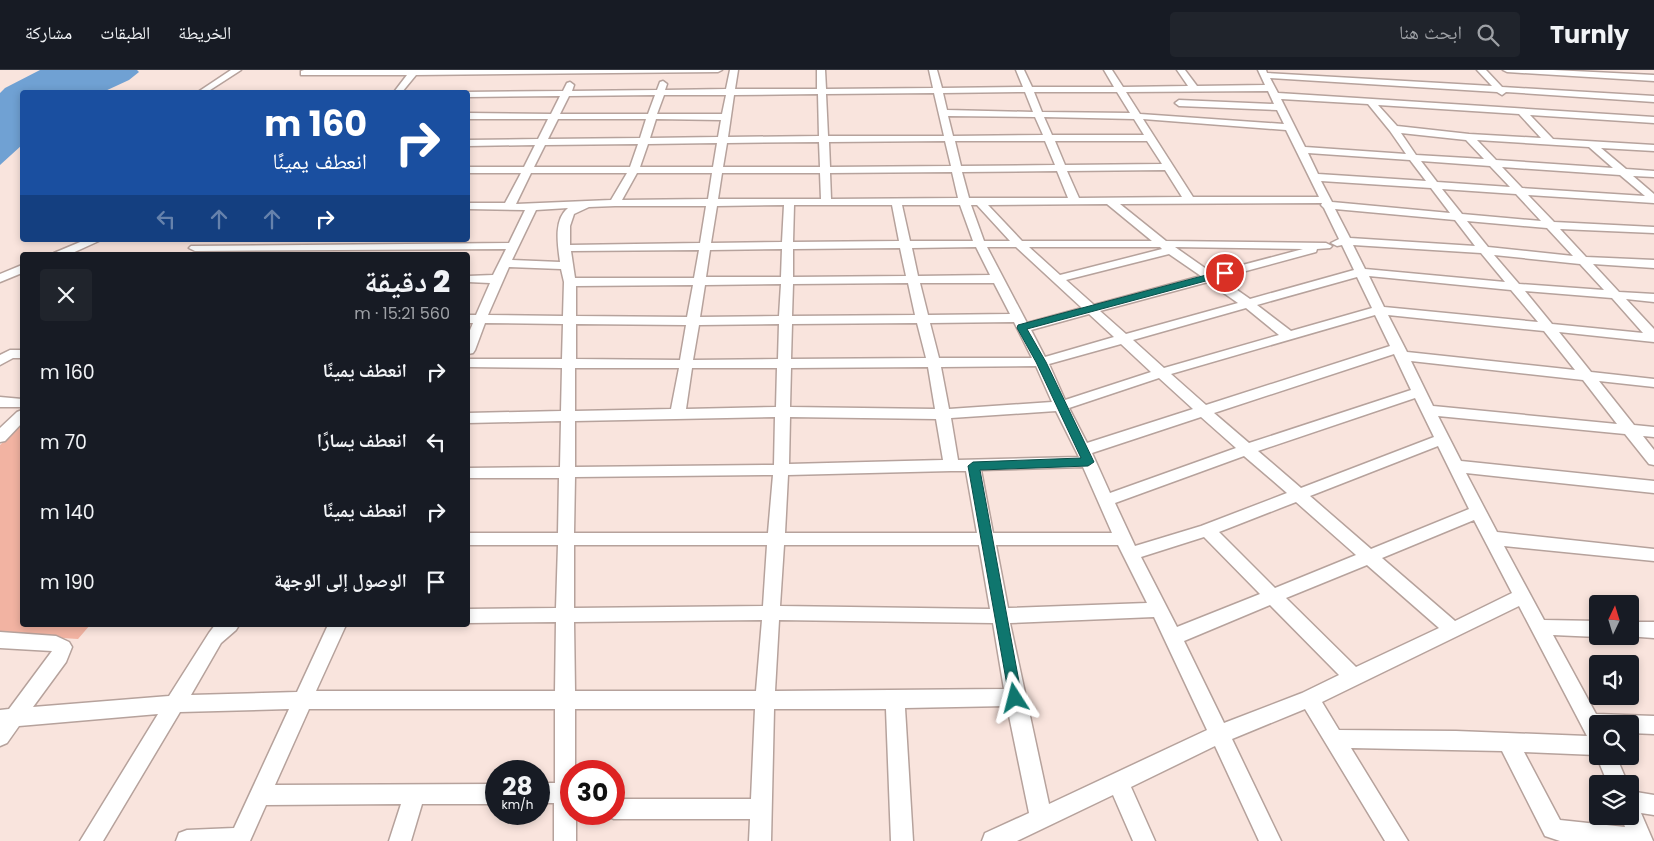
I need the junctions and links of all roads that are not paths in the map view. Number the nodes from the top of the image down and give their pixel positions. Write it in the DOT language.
graph roads {
  1 [pos="237,70"];
  2 [pos="307,70"];
  3 [pos="667,70"];
  4 [pos="718,70"];
  5 [pos="734,70"];
  6 [pos="821,70"];
  7 [pos="933,70"];
  8 [pos="1020,70"];
  9 [pos="1108,70"];
  10 [pos="1181,70"];
  11 [pos="1372,70"];
  12 [pos="1480,70"];
  13 [pos="1507,70"];
  14 [pos="576,71"];
  15 [pos="413,72"];
  16 [pos="1598,73"];
  17 [pos="1654,78"];
  18 [pos="1381,82"];
  19 [pos="477,85"];
  20 [pos="1271,87"];
  21 [pos="1168,88"];
  22 [pos="1194,88"];
  23 [pos="205,90"];
  24 [pos="400,90"];
  25 [pos="936,90"];
  26 [pos="1029,90"];
  27 [pos="1120,90"];
  28 [pos="1500,90"];
  29 [pos="820,92"];
  30 [pos="566,93"];
  31 [pos="660,93"];
  32 [pos="732,93"];
  33 [pos="1625,97"];
  34 [pos="1654,99"];
  35 [pos="1178,103"];
  36 [pos="1371,103"];
  37 [pos="1398,104"];
  38 [pos="942,113"];
  39 [pos="1522,113"];
  40 [pos="1038,114"];
  41 [pos="555,115"];
  42 [pos="470,116"];
  43 [pos="1136,116"];
  44 [pos="726,117"];
  45 [pos="651,118"];
  46 [pos="1191,119"];
  47 [pos="1654,120"];
  48 [pos="1290,127"];
  49 [pos="1394,129"];
  50 [pos="1469,137"];
  51 [pos="1152,138"];
  52 [pos="823,139"];
  53 [pos="948,139"];
  54 [pos="1049,139"];
  55 [pos="722,141"];
  56 [pos="542,142"];
  57 [pos="644,142"];
  58 [pos="1550,142"];
  59 [pos="470,143"];
  60 [pos="1592,144"];
  61 [pos="1654,148"];
  62 [pos="1301,150"];
  63 [pos="1414,159"];
  64 [pos="1496,165"];
  65 [pos="1061,167"];
  66 [pos="1170,167"];
  67 [pos="955,169"];
  68 [pos="470,170"];
  69 [pos="529,170"];
  70 [pos="634,170"];
  71 [pos="718,170"];
  72 [pos="824,170"];
  73 [pos="1625,173"];
  74 [pos="1654,174"];
  75 [pos="1314,177"];
  76 [pos="1437,187"];
  77 [pos="1520,192"];
  78 [pos="1110,200"];
  79 [pos="1189,200"];
  80 [pos="1654,200"];
  81 [pos="896,201"];
  82 [pos="964,201"];
  83 [pos="1075,201"];
  84 [pos="789,202"];
  85 [pos="826,202"];
  86 [pos="980,202"];
  87 [pos="615,203"];
  88 [pos="714,203"];
  89 [pos="1326,203"];
  90 [pos="598,204"];
  91 [pos="470,206"];
  92 [pos="509,207"];
  93 [pos="532,207"];
  94 [pos="1459,217"];
  95 [pos="1549,225"];
  96 [pos="1654,230"];
  97 [pos="1345,241"];
  98 [pos="90,242"];
  99 [pos="980,244"];
  100 [pos="1019,244"];
  101 [pos="905,245"];
  102 [pos="512,246"];
  103 [pos="789,246"];
  104 [pos="1326,246"];
  105 [pos="413,247"];
  106 [pos="706,247"];
  107 [pos="1167,247"];
  108 [pos="195,248"];
  109 [pos="302,248"];
  110 [pos="564,248"];
  111 [pos="1484,250"];
  112 [pos="65,252"];
  113 [pos="1584,261"];
  114 [pos="504,263"];
  115 [pos="1654,264"];
  116 [pos="565,266"];
  117 [pos="20,270"];
  118 [pos="1361,272"];
  119 [pos="1208,277"];
  120 [pos="0,278"];
  121 [pos="470,279"];
  122 [pos="497,279"];
  123 [pos="997,279"];
  124 [pos="1058,279"];
  125 [pos="788,281"];
  126 [pos="913,281"];
  127 [pos="570,282"];
  128 [pos="700,282"];
  129 [pos="1514,287"];
  130 [pos="1614,295"];
  131 [pos="1654,298"];
  132 [pos="1248,304"];
  133 [pos="1091,309"];
  134 [pos="1379,310"];
  135 [pos="470,319"];
  136 [pos="482,319"];
  137 [pos="569,319"];
  138 [pos="786,319"];
  139 [pos="922,319"];
  140 [pos="694,320"];
  141 [pos="1019,323"];
  142 [pos="1549,328"];
  143 [pos="1287,335"];
  144 [pos="1654,338"];
  145 [pos="1126,340"];
  146 [pos="470,346"];
  147 [pos="1400,352"];
  148 [pos="20,354"];
  149 [pos="0,361"];
  150 [pos="1041,362"];
  151 [pos="470,363"];
  152 [pos="570,364"];
  153 [pos="686,364"];
  154 [pos="783,364"];
  155 [pos="934,364"];
  156 [pos="1161,373"];
  157 [pos="1588,377"];
  158 [pos="1654,383"];
  159 [pos="1419,392"];
  160 [pos="0,402"];
  161 [pos="20,403"];
  162 [pos="1061,406"];
  163 [pos="1202,410"];
  164 [pos="1428,410"];
  165 [pos="783,412"];
  166 [pos="678,413"];
  167 [pos="944,414"];
  168 [pos="569,416"];
  169 [pos="20,417"];
  170 [pos="470,418"];
  171 [pos="1629,429"];
  172 [pos="1654,432"];
  173 [pos="0,437"];
  174 [pos="1442,439"];
  175 [pos="1247,449"];
  176 [pos="1086,456"];
  177 [pos="1654,460"];
  178 [pos="952,466"];
  179 [pos="973,466"];
  180 [pos="1455,466"];
  181 [pos="781,470"];
  182 [pos="568,472"];
  183 [pos="470,474"];
  184 [pos="1654,488"];
  185 [pos="1301,495"];
  186 [pos="1106,500"];
  187 [pos="1478,512"];
  188 [pos="1207,530"];
  189 [pos="567,538"];
  190 [pos="1491,538"];
  191 [pos="470,539"];
  192 [pos="777,539"];
  193 [pos="1123,539"];
  194 [pos="987,540"];
  195 [pos="1131,554"];
  196 [pos="1654,555"];
  197 [pos="1371,557"];
  198 [pos="1523,596"];
  199 [pos="1274,597"];
  200 [pos="1160,610"];
  201 [pos="772,614"];
  202 [pos="470,616"];
  203 [pos="565,616"];
  204 [pos="1002,616"];
  205 [pos="227,627"];
  206 [pos="337,627"];
  207 [pos="1539,627"];
  208 [pos="1589,629"];
  209 [pos="1453,630"];
  210 [pos="1639,630"];
  211 [pos="1654,630"];
  212 [pos="1173,637"];
  213 [pos="0,640"];
  214 [pos="1353,677"];
  215 [pos="1015,698"];
  216 [pos="565,699"];
  217 [pos="1309,699"];
  218 [pos="303,700"];
  219 [pos="765,700"];
  220 [pos="895,700"];
  221 [pos="176,704"];
  222 [pos="7,718"];
  223 [pos="1589,721"];
  224 [pos="1639,724"];
  225 [pos="1654,725"];
  226 [pos="1220,734"];
  227 [pos="0,737"];
  228 [pos="1335,739"];
  229 [pos="1508,743"];
  230 [pos="1589,746"];
  231 [pos="566,760"];
  232 [pos="1118,782"];
  233 [pos="485,794"];
  234 [pos="260,795"];
  235 [pos="415,795"];
  236 [pos="1639,802"];
  237 [pos="1654,805"];
  238 [pos="625,809"];
  239 [pos="761,809"];
  240 [pos="1041,818"];
  241 [pos="566,825"];
  242 [pos="1635,825"];
  243 [pos="240,839"];
  244 [pos="1642,840"];
  245 [pos="91,841"];
  246 [pos="187,841"];
  247 [pos="400,841"];
  248 [pos="565,841"];
  249 [pos="760,841"];
  250 [pos="902,841"];
  251 [pos="993,841"];
  252 [pos="1144,841"];
  253 [pos="1270,841"];
  254 [pos="1397,841"];
  1 -- 23 [label="street"];
  2 -- 15 [label="street"];
  3 -- 4 [label="street"];
  3 -- 14 [label="street"];
  3 -- 31 [label="street"];
  5 -- 32 [label="street"];
  6 -- 29 [label="street"];
  7 -- 25 [label="street"];
  8 -- 26 [label="street"];
  9 -- 27 [label="street"];
  10 -- 22 [label="street"];
  11 -- 18 [label="street"];
  12 -- 28 [label="street"];
  13 -- 16 [label="street"];
  14 -- 19 [label="street"];
  14 -- 30 [label="street"];
  15 -- 19 [label="street"];
  15 -- 24 [label="street"];
  16 -- 17 [label="street"];
  16 -- 33 [label="street"];
  18 -- 20 [label="street"];
  18 -- 28 [label="street"];
  18 -- 37 [label="street"];
  19 -- 30 [label="street"];
  20 -- 22 [label="street"];
  20 -- 35 [label="street"];
  20 -- 36 [label="street"];
  20 -- 48 [label="street"];
  21 -- 22 [label="street"];
  21 -- 27 [label="street"];
  21 -- 35 [label="street"];
  25 -- 26 [label="street"];
  25 -- 29 [label="street"];
  25 -- 38 [label="street"];
  26 -- 27 [label="street"];
  26 -- 40 [label="street"];
  27 -- 43 [label="street"];
  28 -- 33 [label="street"];
  28 -- 39 [label="street"];
  29 -- 32 [label="street"];
  29 -- 52 [label="street"];
  30 -- 31 [label="street"];
  30 -- 41 [label="street"];
  31 -- 32 [label="street"];
  31 -- 45 [label="street"];
  32 -- 44 [label="street"];
  33 -- 34 [label="street"];
  33 -- 47 [label="street"];
  35 -- 46 [label="street"];
  36 -- 37 [label="street"];
  36 -- 49 [label="street"];
  37 -- 39 [label="street"];
  38 -- 40 [label="street"];
  38 -- 53 [label="street"];
  39 -- 47 [label="street"];
  39 -- 58 [label="street"];
  40 -- 43 [label="street"];
  40 -- 54 [label="street"];
  41 -- 42 [label="street"];
  41 -- 45 [label="street"];
  41 -- 56 [label="street"];
  43 -- 46 [label="street"];
  43 -- 51 [label="street"];
  44 -- 45 [label="street"];
  44 -- 55 [label="street"];
  45 -- 57 [label="street"];
  46 -- 48 [label="street"];
  48 -- 62 [label="street"];
  49 -- 50 [label="street"];
  49 -- 63 [label="street"];
  50 -- 58 [label="street"];
  50 -- 64 [label="street"];
  51 -- 54 [label="street"];
  51 -- 66 [label="street"];
  52 -- 53 [label="street"];
  52 -- 55 [label="street"];
  52 -- 72 [label="street"];
  53 -- 54 [label="street"];
  53 -- 67 [label="street"];
  54 -- 65 [label="street"];
  55 -- 57 [label="street"];
  55 -- 71 [label="street"];
  56 -- 57 [label="street"];
  56 -- 59 [label="street"];
  56 -- 69 [label="street"];
  57 -- 70 [label="street"];
  58 -- 60 [label="street"];
  60 -- 61 [label="street"];
  60 -- 73 [label="street"];
  62 -- 63 [label="street"];
  62 -- 75 [label="street"];
  63 -- 64 [label="street"];
  63 -- 76 [label="street"];
  64 -- 73 [label="street"];
  64 -- 77 [label="street"];
  65 -- 66 [label="street"];
  65 -- 67 [label="street"];
  65 -- 83 [label="street"];
  66 -- 79 [label="street"];
  67 -- 72 [label="street"];
  67 -- 82 [label="street"];
  68 -- 69 [label="street"];
  69 -- 70 [label="street"];
  69 -- 92 [label="street"];
  70 -- 71 [label="street"];
  70 -- 87 [label="street"];
  71 -- 72 [label="street"];
  71 -- 88 [label="street"];
  72 -- 85 [label="street"];
  73 -- 74 [label="street"];
  73 -- 80 [label="street"];
  75 -- 76 [label="street"];
  75 -- 89 [label="street"];
  76 -- 77 [label="street"];
  76 -- 94 [label="street"];
  77 -- 80 [label="street"];
  77 -- 95 [label="street"];
  78 -- 79 [label="street"];
  78 -- 83 [label="street"];
  78 -- 107 [label="street"];
  79 -- 89 [label="street"];
  81 -- 82 [label="street"];
  81 -- 85 [label="street"];
  81 -- 101 [label="street"];
  82 -- 86 [label="street"];
  82 -- 99 [label="street"];
  83 -- 86 [label="street"];
  84 -- 85 [label="street"];
  84 -- 88 [label="street"];
  84 -- 103 [label="street"];
  86 -- 100 [label="street"];
  87 -- 88 [label="street"];
  87 -- 90 [label="street"];
  88 -- 106 [label="street"];
  89 -- 94 [label="street"];
  89 -- 97 [label="street"];
  90 -- 93 [label="street"];
  90 -- 110 [label="street"];
  91 -- 92 [label="street"];
  92 -- 93 [label="street"];
  93 -- 102 [label="street"];
  94 -- 95 [label="street"];
  94 -- 111 [label="street"];
  95 -- 96 [label="street"];
  95 -- 113 [label="street"];
  97 -- 104 [label="street"];
  97 -- 111 [label="street"];
  97 -- 118 [label="street"];
  98 -- 112 [label="street"];
  99 -- 100 [label="street"];
  99 -- 101 [label="street"];
  99 -- 123 [label="street"];
  100 -- 107 [label="street"];
  100 -- 124 [label="street"];
  101 -- 103 [label="street"];
  101 -- 126 [label="street"];
  102 -- 105 [label="street"];
  102 -- 114 [label="street"];
  103 -- 106 [label="street"];
  103 -- 125 [label="street"];
  104 -- 107 [label="street"];
  104 -- 119 [label="street"];
  105 -- 109 [label="street"];
  106 -- 110 [label="street"];
  106 -- 128 [label="street"];
  107 -- 119 [label="street"];
  107 -- 124 [label="street"];
  108 -- 109 [label="street"];
  110 -- 116 [label="street"];
  111 -- 113 [label="street"];
  111 -- 129 [label="street"];
  113 -- 115 [label="street"];
  113 -- 130 [label="street"];
  114 -- 116 [label="street"];
  114 -- 122 [label="street"];
  116 -- 127 [label="street"];
  117 -- 120 [label="street"];
  118 -- 129 [label="street"];
  118 -- 132 [label="street"];
  118 -- 134 [label="street"];
  119 -- 132 [label="street"];
  119 -- 133 [label="street"];
  121 -- 122 [label="street"];
  122 -- 136 [label="street"];
  123 -- 126 [label="street"];
  123 -- 141 [label="street"];
  124 -- 133 [label="street"];
  125 -- 126 [label="street"];
  125 -- 128 [label="street"];
  125 -- 138 [label="street"];
  126 -- 139 [label="street"];
  127 -- 128 [label="street"];
  127 -- 137 [label="street"];
  128 -- 140 [label="street"];
  129 -- 130 [label="street"];
  129 -- 142 [label="street"];
  130 -- 131 [label="street"];
  130 -- 144 [label="street"];
  132 -- 143 [label="street"];
  132 -- 145 [label="street"];
  133 -- 141 [label="street"];
  133 -- 145 [label="street"];
  134 -- 142 [label="street"];
  134 -- 143 [label="street"];
  134 -- 147 [label="street"];
  135 -- 136 [label="street"];
  136 -- 137 [label="street"];
  136 -- 146 [label="street"];
  137 -- 140 [label="street"];
  137 -- 152 [label="street"];
  138 -- 139 [label="street"];
  138 -- 140 [label="street"];
  138 -- 154 [label="street"];
  139 -- 141 [label="street"];
  139 -- 155 [label="street"];
  140 -- 153 [label="street"];
  141 -- 150 [label="street"];
  142 -- 144 [label="street"];
  142 -- 157 [label="street"];
  143 -- 156 [label="street"];
  145 -- 150 [label="street"];
  145 -- 156 [label="street"];
  147 -- 157 [label="street"];
  147 -- 159 [label="street"];
  147 -- 163 [label="street"];
  148 -- 149 [label="street"];
  150 -- 155 [label="street"];
  150 -- 162 [label="street"];
  151 -- 152 [label="street"];
  152 -- 153 [label="street"];
  152 -- 168 [label="street"];
  153 -- 154 [label="street"];
  153 -- 166 [label="street"];
  154 -- 155 [label="street"];
  154 -- 165 [label="street"];
  155 -- 167 [label="street"];
  156 -- 162 [label="street"];
  156 -- 163 [label="street"];
  157 -- 158 [label="street"];
  157 -- 171 [label="street"];
  159 -- 164 [label="street"];
  159 -- 175 [label="street"];
  160 -- 161 [label="street"];
  162 -- 167 [label="street"];
  162 -- 176 [label="street"];
  163 -- 175 [label="street"];
  163 -- 176 [label="street"];
  164 -- 171 [label="street"];
  164 -- 174 [label="street"];
  165 -- 166 [label="street"];
  165 -- 167 [label="street"];
  165 -- 181 [label="street"];
  166 -- 168 [label="street"];
  167 -- 178 [label="street"];
  168 -- 170 [label="street"];
  168 -- 182 [label="street"];
  169 -- 173 [label="street"];
  171 -- 172 [label="street"];
  171 -- 177 [label="street"];
  174 -- 180 [label="street"];
  174 -- 185 [label="street"];
  175 -- 185 [label="street"];
  175 -- 186 [label="street"];
  176 -- 179 [label="street"];
  176 -- 186 [label="street"];
  178 -- 179 [label="street"];
  178 -- 181 [label="street"];
  179 -- 194 [label="street"];
  180 -- 184 [label="street"];
  180 -- 187 [label="street"];
  181 -- 182 [label="street"];
  181 -- 192 [label="street"];
  182 -- 183 [label="street"];
  182 -- 189 [label="street"];
  185 -- 188 [label="street"];
  185 -- 197 [label="street"];
  186 -- 193 [label="street"];
  187 -- 190 [label="street"];
  187 -- 197 [label="street"];
  188 -- 195 [label="street"];
  188 -- 199 [label="street"];
  189 -- 191 [label="street"];
  189 -- 192 [label="street"];
  189 -- 203 [label="street"];
  190 -- 196 [label="street"];
  190 -- 198 [label="street"];
  192 -- 194 [label="street"];
  192 -- 201 [label="street"];
  193 -- 194 [label="street"];
  193 -- 195 [label="street"];
  194 -- 204 [label="street"];
  195 -- 200 [label="street"];
  197 -- 199 [label="street"];
  197 -- 209 [label="street"];
  198 -- 207 [label="street"];
  198 -- 209 [label="street"];
  199 -- 212 [label="street"];
  199 -- 214 [label="street"];
  200 -- 204 [label="street"];
  200 -- 212 [label="street"];
  201 -- 203 [label="street"];
  201 -- 204 [label="street"];
  201 -- 219 [label="street"];
  202 -- 203 [label="street"];
  203 -- 216 [label="street"];
  204 -- 215 [label="street"];
  205 -- 221 [label="street"];
  206 -- 218 [label="street"];
  207 -- 208 [label="street"];
  207 -- 223 [label="street"];
  209 -- 214 [label="street"];
  210 -- 211 [label="street"];
  212 -- 226 [label="street"];
  213 -- 222 [label="street"];
  214 -- 217 [label="street"];
  215 -- 220 [label="street"];
  215 -- 240 [label="street"];
  216 -- 218 [label="street"];
  216 -- 219 [label="street"];
  216 -- 231 [label="street"];
  217 -- 226 [label="street"];
  217 -- 228 [label="street"];
  218 -- 221 [label="street"];
  218 -- 234 [label="street"];
  219 -- 220 [label="street"];
  219 -- 239 [label="street"];
  220 -- 250 [label="street"];
  221 -- 222 [label="street"];
  221 -- 245 [label="street"];
  222 -- 227 [label="street"];
  224 -- 225 [label="street"];
  226 -- 232 [label="street"];
  226 -- 253 [label="street"];
  228 -- 229 [label="street"];
  228 -- 254 [label="street"];
  229 -- 230 [label="street"];
  229 -- 244 [label="street"];
  232 -- 240 [label="street"];
  232 -- 252 [label="street"];
  233 -- 235 [label="street"];
  234 -- 235 [label="street"];
  234 -- 243 [label="street"];
  235 -- 247 [label="street"];
  236 -- 237 [label="street"];
  238 -- 239 [label="street"];
  239 -- 249 [label="street"];
  240 -- 251 [label="street"];
  241 -- 248 [label="street"];
  242 -- 244 [label="street"];
  243 -- 246 [label="street"];
}
